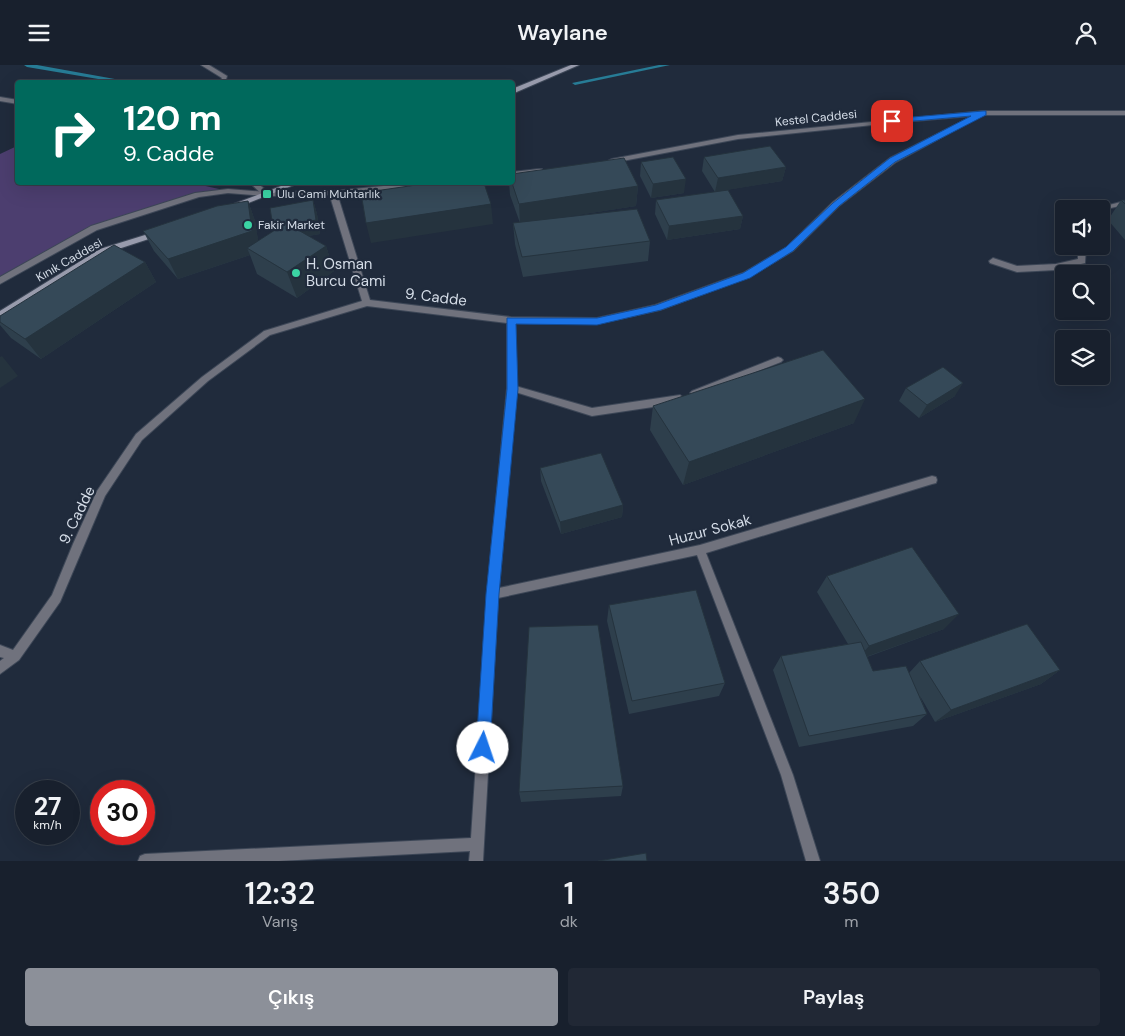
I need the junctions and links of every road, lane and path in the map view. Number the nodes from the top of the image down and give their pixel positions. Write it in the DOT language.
graph roads {
  1 [pos="204,65"];
  2 [pos="576,65"];
  3 [pos="224,80"];
  4 [pos="515,90"];
  5 [pos="0,99"];
  6 [pos="15,102"];
  7 [pos="983,113"];
  8 [pos="1124,114"];
  9 [pos="605,163"];
  10 [pos="549,170"];
  11 [pos="515,174"];
  12 [pos="256,185"];
  13 [pos="289,185"];
  14 [pos="412,185"];
  15 [pos="334,193"];
  16 [pos="267,194"];
  17 [pos="1125,203"];
  18 [pos="1110,206"];
  19 [pos="230,207"];
  20 [pos="167,229"];
  21 [pos="1082,255"];
  22 [pos="993,261"];
  23 [pos="0,281"];
  24 [pos="367,303"];
  25 [pos="0,315"];
  26 [pos="511,320"];
  27 [pos="778,360"];
  28 [pos="512,389"];
  29 [pos="932,480"];
  30 [pos="700,550"];
  31 [pos="492,594"];
  32 [pos="0,651"];
  33 [pos="16,656"];
  34 [pos="0,667"];
  35 [pos="477,844"];
  36 [pos="145,861"];
  37 [pos="476,861"];
  38 [pos="813,861"];
  1 -- 3 [label="street"];
  2 -- 4 [label="main road"];
  5 -- 6 [label="street"];
  7 -- 8 [label="street, Kestel Caddesi"];
  7 -- 9 [label="street, Kestel Caddesi"];
  7 -- 26 [label="street, 9. Cadde"];
  10 -- 11 [label="street"];
  12 -- 16 [label="street"];
  13 -- 16 [label="main road"];
  14 -- 15 [label="street"];
  15 -- 16 [label="street"];
  15 -- 24 [label="street"];
  16 -- 19 [label="main road"];
  16 -- 23 [label="street"];
  17 -- 18 [label="street"];
  20 -- 25 [label="main road, Kınık Caddesi"];
  21 -- 22 [label="street"];
  24 -- 26 [label="street, 9. Cadde"];
  24 -- 33 [label="street, 9. Cadde"];
  26 -- 28 [label="street"];
  27 -- 28 [label="street"];
  28 -- 31 [label="street"];
  29 -- 30 [label="street, Huzur Sokak"];
  30 -- 31 [label="street, Huzur Sokak"];
  30 -- 38 [label="street"];
  31 -- 35 [label="street"];
  32 -- 33 [label="street"];
  33 -- 34 [label="street, 9. Cadde"];
  35 -- 36 [label="street"];
  35 -- 37 [label="street"];
}
